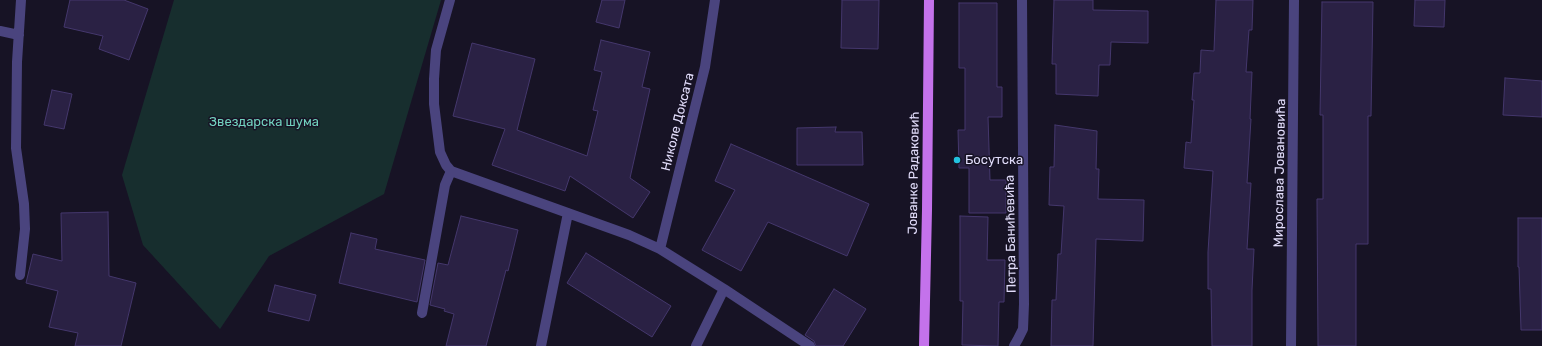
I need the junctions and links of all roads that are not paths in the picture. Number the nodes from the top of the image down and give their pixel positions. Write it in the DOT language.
graph roads {
  1 [pos="21,0"];
  2 [pos="450,0"];
  3 [pos="715,0"];
  4 [pos="929,0"];
  5 [pos="1022,0"];
  6 [pos="1294,0"];
  7 [pos="0,31"];
  8 [pos="19,35"];
  9 [pos="451,171"];
  10 [pos="568,212"];
  11 [pos="660,249"];
  12 [pos="20,275"];
  13 [pos="724,289"];
  14 [pos="422,313"];
  15 [pos="541,346"];
  16 [pos="696,346"];
  17 [pos="810,346"];
  18 [pos="924,346"];
  19 [pos="1014,346"];
  20 [pos="1291,346"];
  1 -- 8 [label="street"];
  2 -- 9 [label="street"];
  3 -- 11 [label="street, Николе Доксата"];
  4 -- 18 [label="main road, Јованке Радаковић"];
  5 -- 19 [label="street, Петра Банићевића"];
  6 -- 20 [label="street, Мирослава Јовановића"];
  7 -- 8 [label="street"];
  8 -- 12 [label="street"];
  9 -- 10 [label="street"];
  9 -- 14 [label="street"];
  10 -- 11 [label="street"];
  10 -- 15 [label="street"];
  11 -- 13 [label="street"];
  13 -- 16 [label="street"];
  13 -- 17 [label="street"];
}
